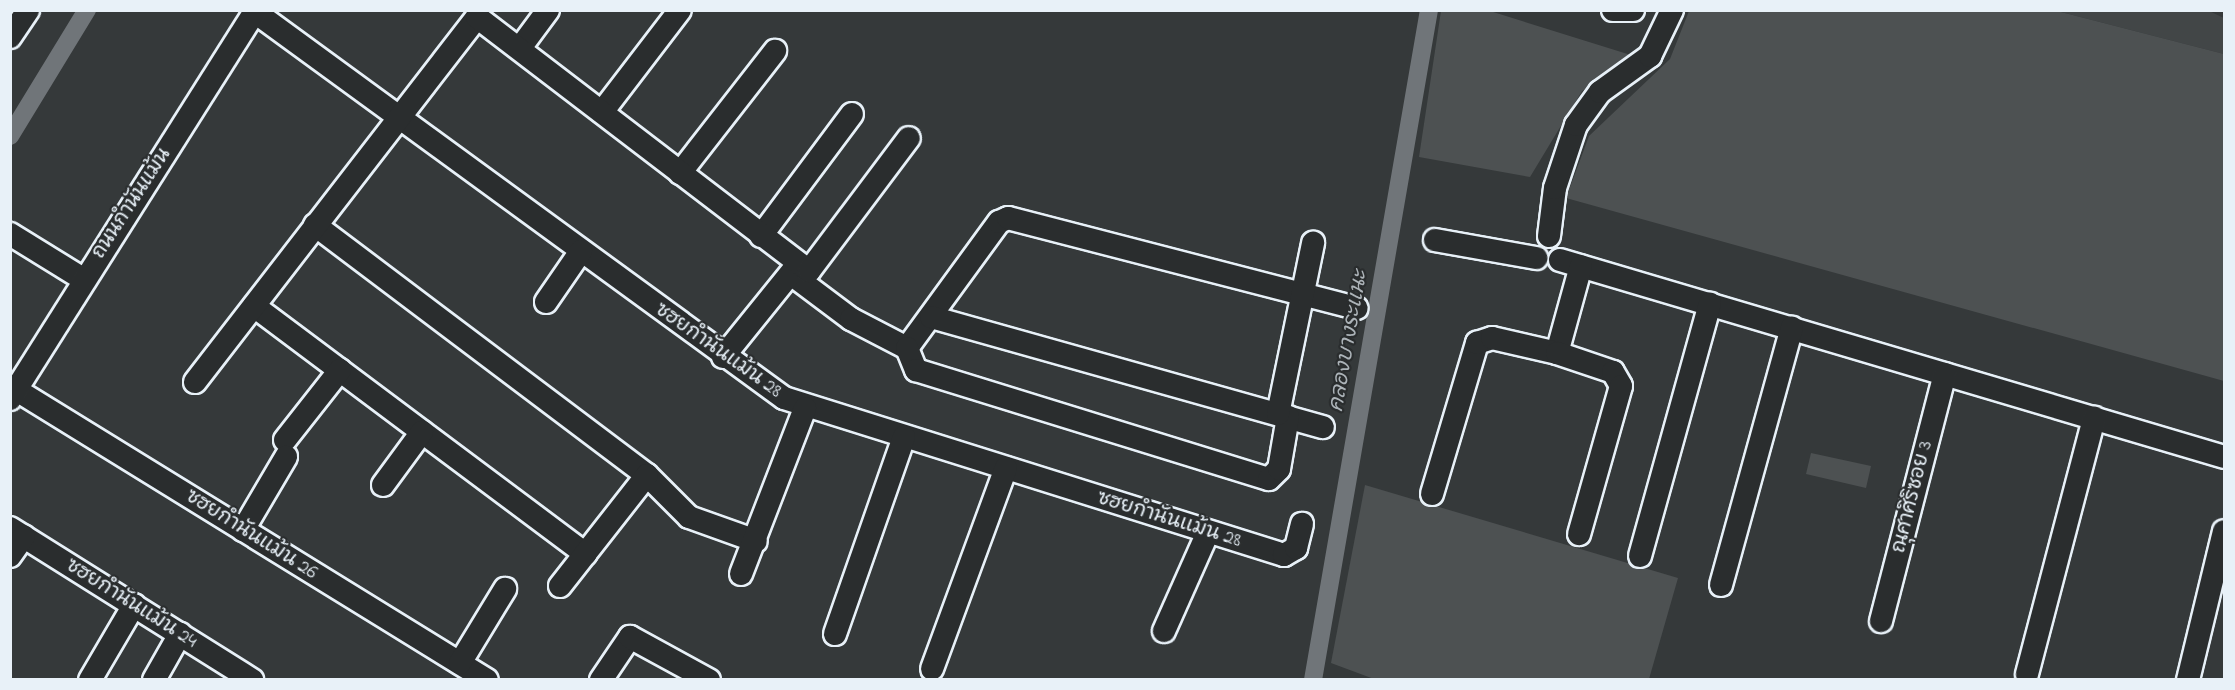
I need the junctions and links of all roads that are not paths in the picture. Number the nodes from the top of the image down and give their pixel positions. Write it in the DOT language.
graph roads {
  1 [pos="28,10"];
  2 [pos="548,10"];
  3 [pos="680,10"];
  4 [pos="1613,10"];
  5 [pos="1632,10"];
  6 [pos="1672,10"];
  7 [pos="255,11"];
  8 [pos="488,14"];
  9 [pos="10,37"];
  10 [pos="520,48"];
  11 [pos="775,51"];
  12 [pos="602,112"];
  13 [pos="852,114"];
  14 [pos="400,115"];
  15 [pos="909,138"];
  16 [pos="680,173"];
  17 [pos="315,225"];
  18 [pos="10,234"];
  19 [pos="761,236"];
  20 [pos="1549,236"];
  21 [pos="1435,240"];
  22 [pos="1313,243"];
  23 [pos="581,251"];
  24 [pos="1536,258"];
  25 [pos="1571,263"];
  26 [pos="795,269"];
  27 [pos="83,279"];
  28 [pos="1301,294"];
  29 [pos="546,302"];
  30 [pos="1710,304"];
  31 [pos="254,306"];
  32 [pos="1357,308"];
  33 [pos="931,317"];
  34 [pos="1792,328"];
  35 [pos="908,348"];
  36 [pos="1557,352"];
  37 [pos="723,357"];
  38 [pos="340,370"];
  39 [pos="1945,374"];
  40 [pos="195,382"];
  41 [pos="12,391"];
  42 [pos="806,408"];
  43 [pos="1283,415"];
  44 [pos="2094,418"];
  45 [pos="1323,427"];
  46 [pos="422,432"];
  47 [pos="904,437"];
  48 [pos="2224,457"];
  49 [pos="1006,468"];
  50 [pos="647,475"];
  51 [pos="383,485"];
  52 [pos="1432,494"];
  53 [pos="1302,524"];
  54 [pos="243,530"];
  55 [pos="2224,531"];
  56 [pos="17,532"];
  57 [pos="1208,532"];
  58 [pos="1579,534"];
  59 [pos="756,541"];
  60 [pos="585,554"];
  61 [pos="10,556"];
  62 [pos="1640,556"];
  63 [pos="741,574"];
  64 [pos="560,585"];
  65 [pos="1721,585"];
  66 [pos="505,589"];
  67 [pos="134,605"];
  68 [pos="1881,621"];
  69 [pos="1164,631"];
  70 [pos="180,634"];
  71 [pos="835,634"];
  72 [pos="460,663"];
  73 [pos="932,669"];
  74 [pos="2026,674"];
  75 [pos="90,680"];
  76 [pos="154,680"];
  77 [pos="252,680"];
  78 [pos="487,680"];
  79 [pos="601,680"];
  80 [pos="709,680"];
  81 [pos="2188,680"];
  1 -- 9 [label="street"];
  2 -- 10 [label="street"];
  3 -- 12 [label="street"];
  4 -- 5 [label="street"];
  6 -- 20 [label="street"];
  7 -- 14 [label="street, ซฮยกำนันแม้น 28"];
  7 -- 27 [label="street, ถนนกำนันแม้น"];
  8 -- 10 [label="street"];
  8 -- 14 [label="street"];
  10 -- 12 [label="street"];
  11 -- 16 [label="street"];
  12 -- 16 [label="street"];
  13 -- 19 [label="street"];
  14 -- 17 [label="street"];
  14 -- 23 [label="street, ซฮยกำนันแม้น 28"];
  15 -- 26 [label="street"];
  16 -- 19 [label="street"];
  17 -- 31 [label="street"];
  17 -- 50 [label="street"];
  18 -- 27 [label="street"];
  19 -- 26 [label="street"];
  20 -- 24 [label="street"];
  20 -- 25 [label="street"];
  21 -- 24 [label="street"];
  22 -- 28 [label="street"];
  23 -- 29 [label="street"];
  23 -- 37 [label="street, ซฮยกำนันแม้น 28"];
  24 -- 25 [label="street"];
  25 -- 30 [label="street"];
  25 -- 36 [label="street"];
  26 -- 35 [label="street"];
  26 -- 37 [label="street"];
  27 -- 41 [label="street, ถนนกำนันแม้น"];
  28 -- 32 [label="street"];
  28 -- 33 [label="street"];
  28 -- 43 [label="street"];
  30 -- 34 [label="street"];
  30 -- 62 [label="street"];
  31 -- 38 [label="street"];
  31 -- 40 [label="street"];
  33 -- 35 [label="street"];
  33 -- 43 [label="street"];
  34 -- 39 [label="street"];
  34 -- 65 [label="street"];
  35 -- 43 [label="street"];
  36 -- 52 [label="street"];
  36 -- 58 [label="street"];
  37 -- 42 [label="street, ซฮยกำนันแม้น 28"];
  38 -- 46 [label="street"];
  38 -- 54 [label="street"];
  39 -- 44 [label="street"];
  39 -- 68 [label="street, ณุศาศิริซอย 3"];
  41 -- 54 [label="street, ซฮยกำนันแม้น 26"];
  42 -- 47 [label="street, ซฮยกำนันแม้น 28"];
  42 -- 59 [label="street"];
  43 -- 45 [label="street"];
  44 -- 48 [label="street"];
  44 -- 74 [label="street"];
  46 -- 51 [label="street"];
  46 -- 60 [label="street"];
  47 -- 49 [label="street, ซฮยกำนันแม้น 28"];
  47 -- 71 [label="street"];
  49 -- 57 [label="street, ซฮยกำนันแม้น 28"];
  49 -- 73 [label="street"];
  50 -- 59 [label="street"];
  50 -- 60 [label="street"];
  53 -- 57 [label="street, ซฮยกำนันแม้น 28"];
  54 -- 72 [label="street, ซฮยกำนันแม้น 26"];
  55 -- 81 [label="street"];
  56 -- 61 [label="street"];
  56 -- 67 [label="street, ซฮยกำนันแม้น 24"];
  57 -- 69 [label="street"];
  59 -- 63 [label="street"];
  60 -- 64 [label="street"];
  66 -- 72 [label="street"];
  67 -- 70 [label="street, ซฮยกำนันแม้น 24"];
  67 -- 75 [label="street"];
  70 -- 76 [label="street"];
  70 -- 77 [label="street, ซฮยกำนันแม้น 24"];
  72 -- 78 [label="street, ซฮยกำนันแม้น 26"];
  79 -- 80 [label="street"];
}
